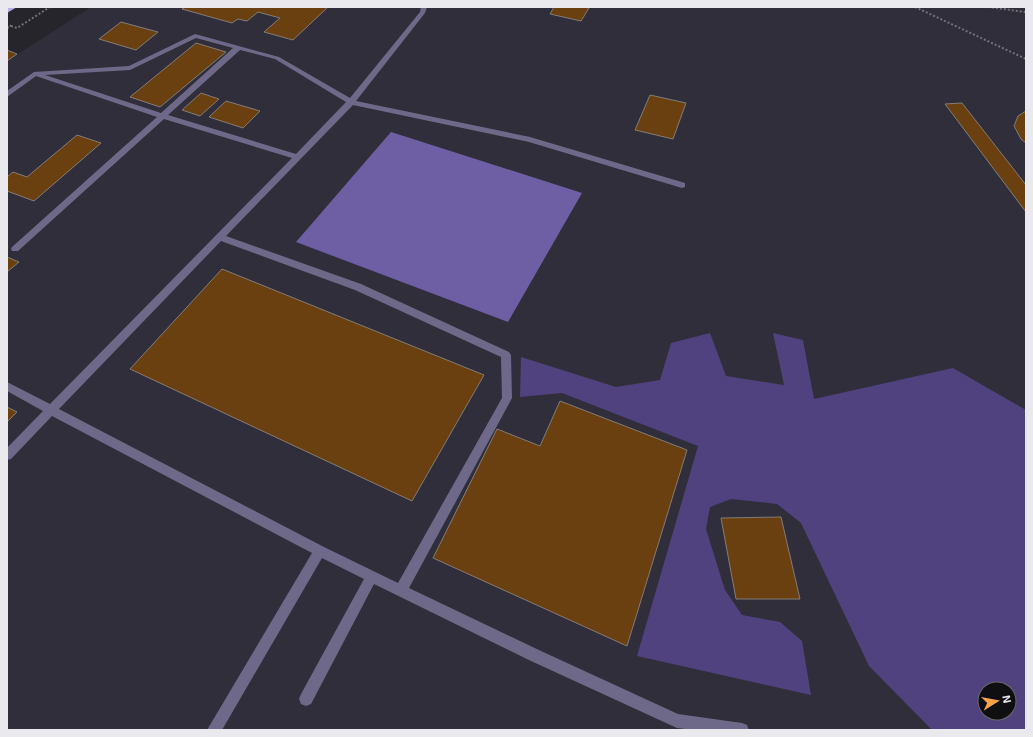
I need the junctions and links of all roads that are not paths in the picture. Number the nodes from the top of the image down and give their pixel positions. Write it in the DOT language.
graph roads {
  1 [pos="14,7"];
  2 [pos="424,7"];
  3 [pos="7,12"];
  4 [pos="238,48"];
  5 [pos="34,74"];
  6 [pos="7,95"];
  7 [pos="351,102"];
  8 [pos="162,116"];
  9 [pos="297,157"];
  10 [pos="682,185"];
  11 [pos="219,237"];
  12 [pos="16,249"];
  13 [pos="7,386"];
  14 [pos="51,410"];
  15 [pos="7,455"];
  16 [pos="320,551"];
  17 [pos="372,576"];
  18 [pos="401,590"];
  19 [pos="306,699"];
  20 [pos="214,730"];
  21 [pos="742,730"];
  1 -- 3 [label="main road"];
  2 -- 7 [label="street"];
  4 -- 5 [label="street"];
  4 -- 7 [label="street"];
  4 -- 8 [label="street"];
  5 -- 6 [label="street"];
  5 -- 8 [label="street"];
  7 -- 9 [label="street"];
  7 -- 10 [label="street"];
  8 -- 9 [label="street"];
  8 -- 12 [label="street"];
  9 -- 11 [label="street"];
  11 -- 14 [label="street"];
  11 -- 18 [label="street"];
  13 -- 14 [label="street"];
  14 -- 15 [label="street"];
  14 -- 16 [label="street"];
  16 -- 17 [label="street"];
  16 -- 20 [label="street"];
  17 -- 18 [label="street"];
  17 -- 19 [label="street"];
  18 -- 21 [label="street"];
}
